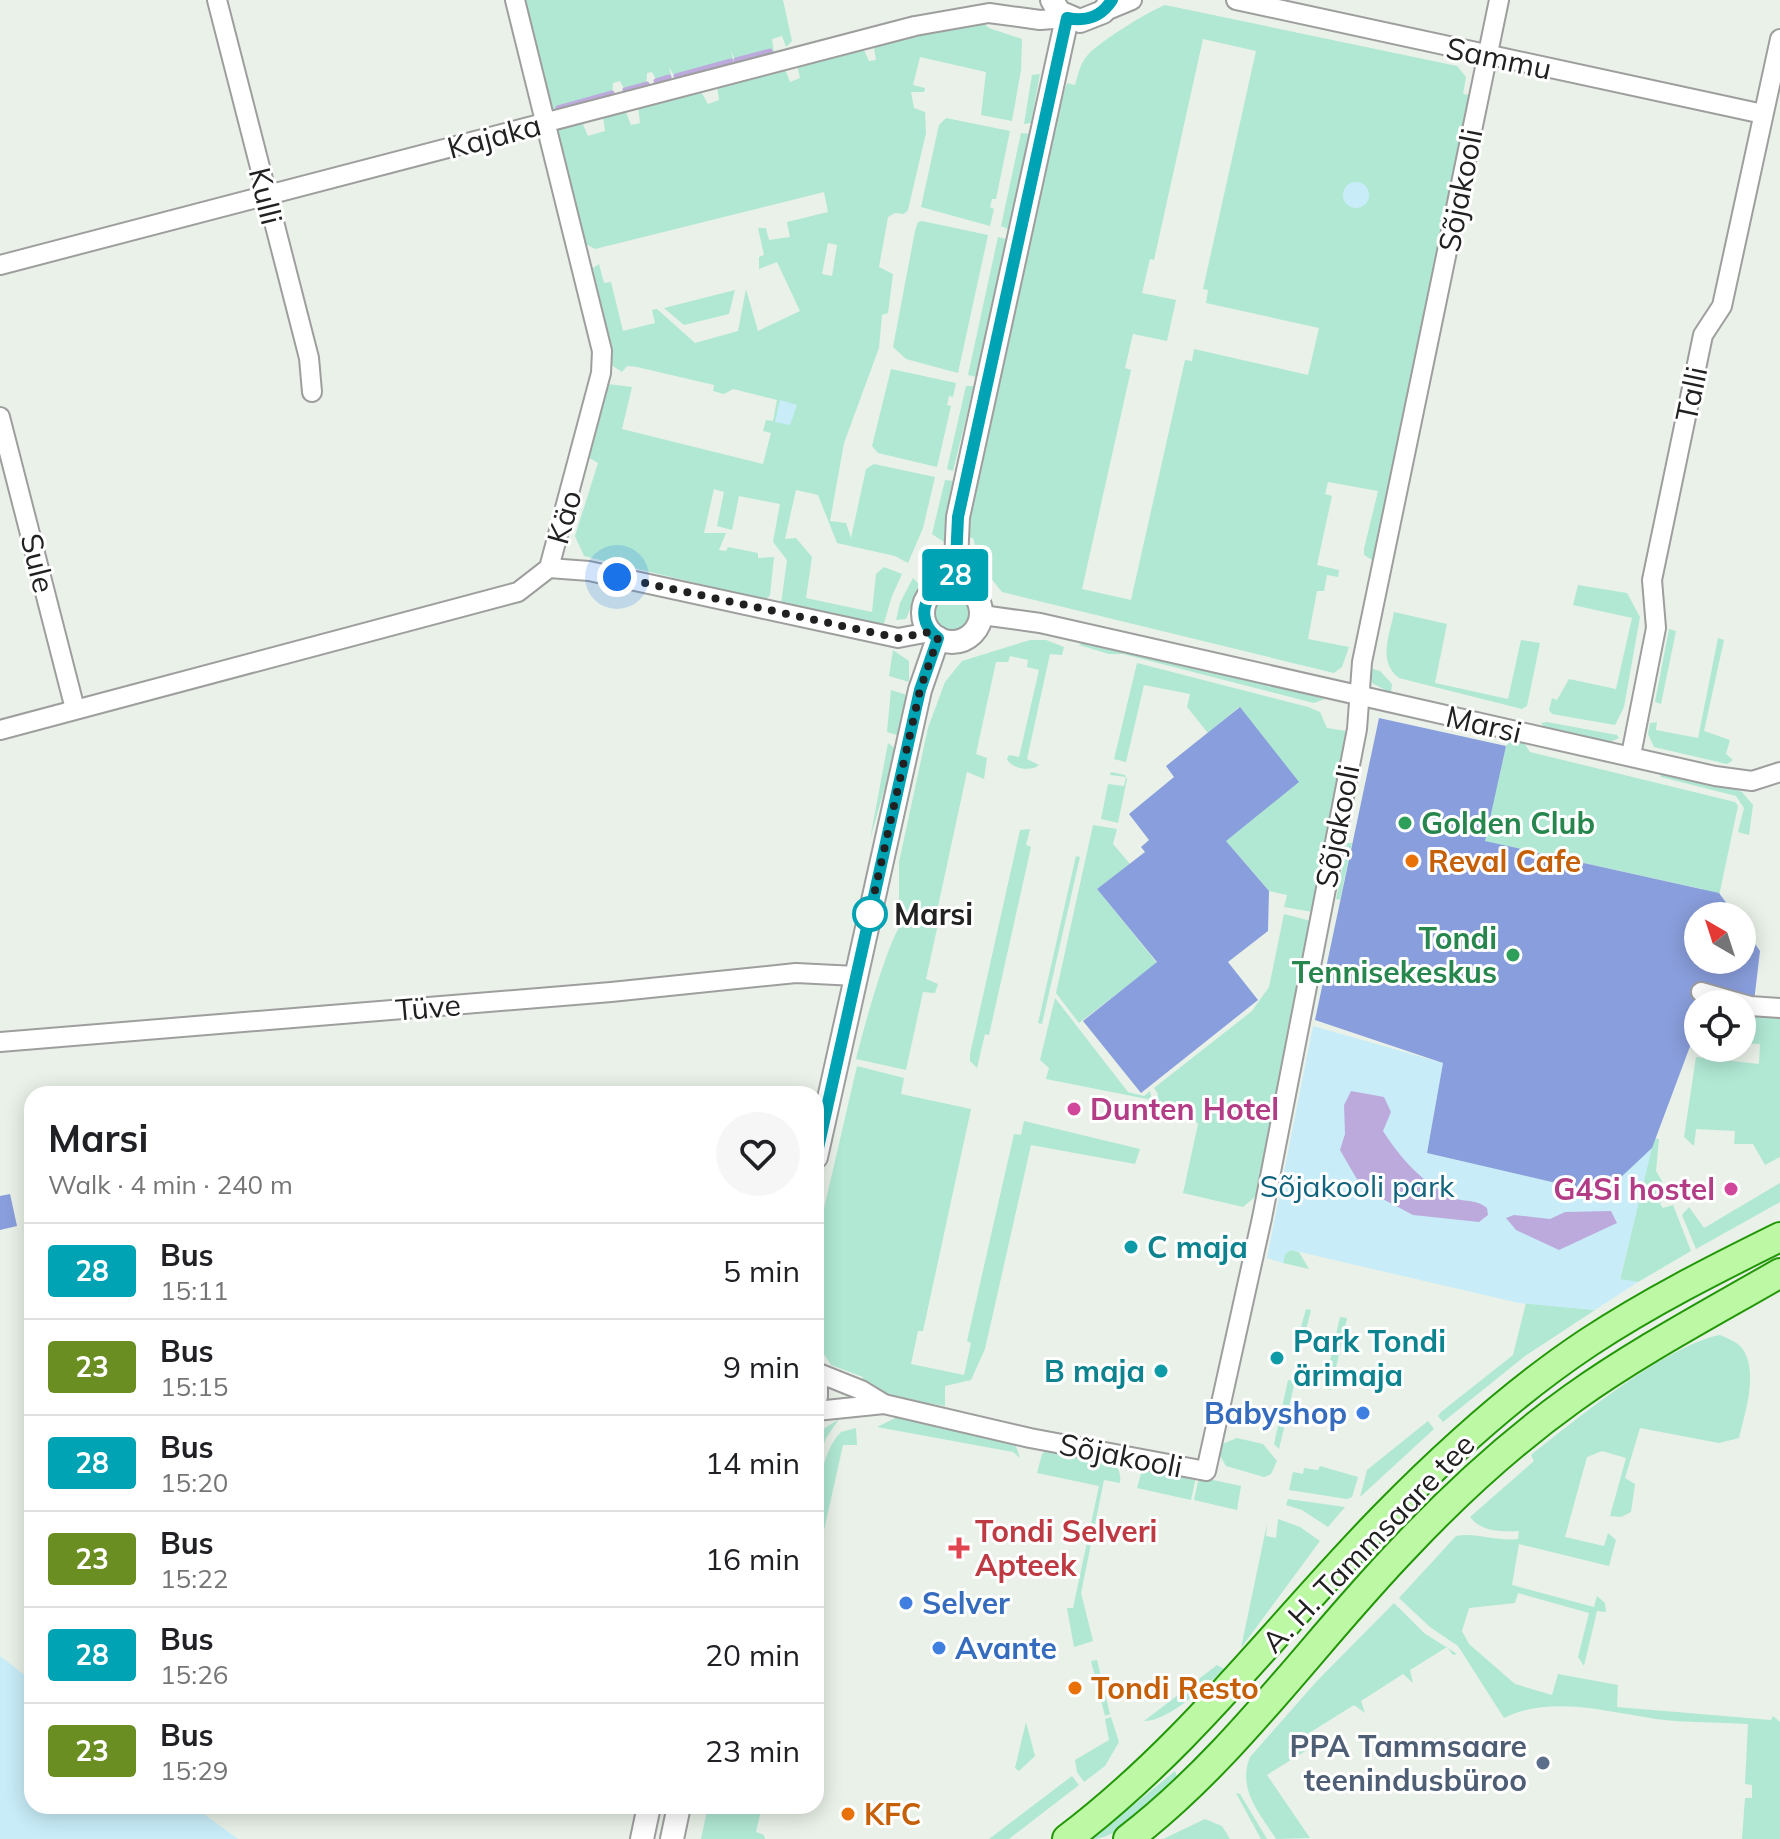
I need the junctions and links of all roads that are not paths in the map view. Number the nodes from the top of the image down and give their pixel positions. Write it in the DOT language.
graph roads {
  1 [pos="217,0"];
  2 [pos="515,0"];
  3 [pos="1013,0"];
  4 [pos="1052,0"];
  5 [pos="1132,0"];
  6 [pos="1236,0"];
  7 [pos="1499,0"];
  8 [pos="1107,6"];
  9 [pos="989,13"];
  10 [pos="1067,18"];
  11 [pos="1780,39"];
  12 [pos="1488,57"];
  13 [pos="1763,114"];
  14 [pos="545,122"];
  15 [pos="266,197"];
  16 [pos="0,265"];
  17 [pos="312,392"];
  18 [pos="0,417"];
  19 [pos="549,568"];
  20 [pos="955,583"];
  21 [pos="982,615"];
  22 [pos="934,635"];
  23 [pos="1359,696"];
  24 [pos="75,709"];
  25 [pos="0,730"];
  26 [pos="1631,755"];
  27 [pos="1780,772"];
  28 [pos="856,976"];
  29 [pos="1756,1006"];
  30 [pos="1780,1008"];
  31 [pos="0,1042"];
  32 [pos="824,1121"];
  33 [pos="1780,1237"];
  34 [pos="1780,1273"];
  35 [pos="824,1377"];
  36 [pos="884,1404"];
  37 [pos="824,1410"];
  38 [pos="647,1814"];
  39 [pos="677,1814"];
  40 [pos="642,1839"];
  41 [pos="672,1839"];
  42 [pos="1067,1839"];
  43 [pos="1128,1839"];
  1 -- 15 [label="street, Kulli"];
  2 -- 14 [label="street, Käo"];
  3 -- 9 [label="street, Kajaka"];
  4 -- 10 [label="street"];
  5 -- 8 [label="street"];
  6 -- 12 [label="street, Sammu"];
  7 -- 12 [label="street, Sõjakooli"];
  8 -- 10 [label="street"];
  9 -- 10 [label="street, Kajaka"];
  9 -- 14 [label="street, Kajaka"];
  10 -- 20 [label="street"];
  11 -- 13 [label="street, Talli"];
  12 -- 13 [label="street, Sammu"];
  12 -- 23 [label="street, Sõjakooli"];
  13 -- 26 [label="street, Talli"];
  14 -- 15 [label="street, Kajaka"];
  14 -- 19 [label="street, Käo"];
  15 -- 16 [label="street, Kajaka"];
  15 -- 17 [label="street, Kulli"];
  18 -- 24 [label="street, Sule"];
  19 -- 22 [label="street"];
  19 -- 24 [label="street, Käo"];
  20 -- 21 [label="street"];
  20 -- 22 [label="street"];
  21 -- 22 [label="street"];
  21 -- 23 [label="street, Marsi"];
  22 -- 28 [label="street"];
  23 -- 26 [label="street, Marsi"];
  23 -- 36 [label="street, Sõjakooli"];
  24 -- 25 [label="street, Käo"];
  26 -- 27 [label="street, Marsi"];
  28 -- 31 [label="street, Tüve"];
  28 -- 32 [label="street"];
  29 -- 30 [label="street"];
  33 -- 42 [label="main road, A. H. Tammsaare tee"];
  34 -- 43 [label="main road, A. H. Tammsaare tee"];
  35 -- 36 [label="street, Sõjakooli"];
  36 -- 37 [label="street, Sõjakooli"];
  38 -- 40 [label="street"];
  39 -- 41 [label="street"];
}
